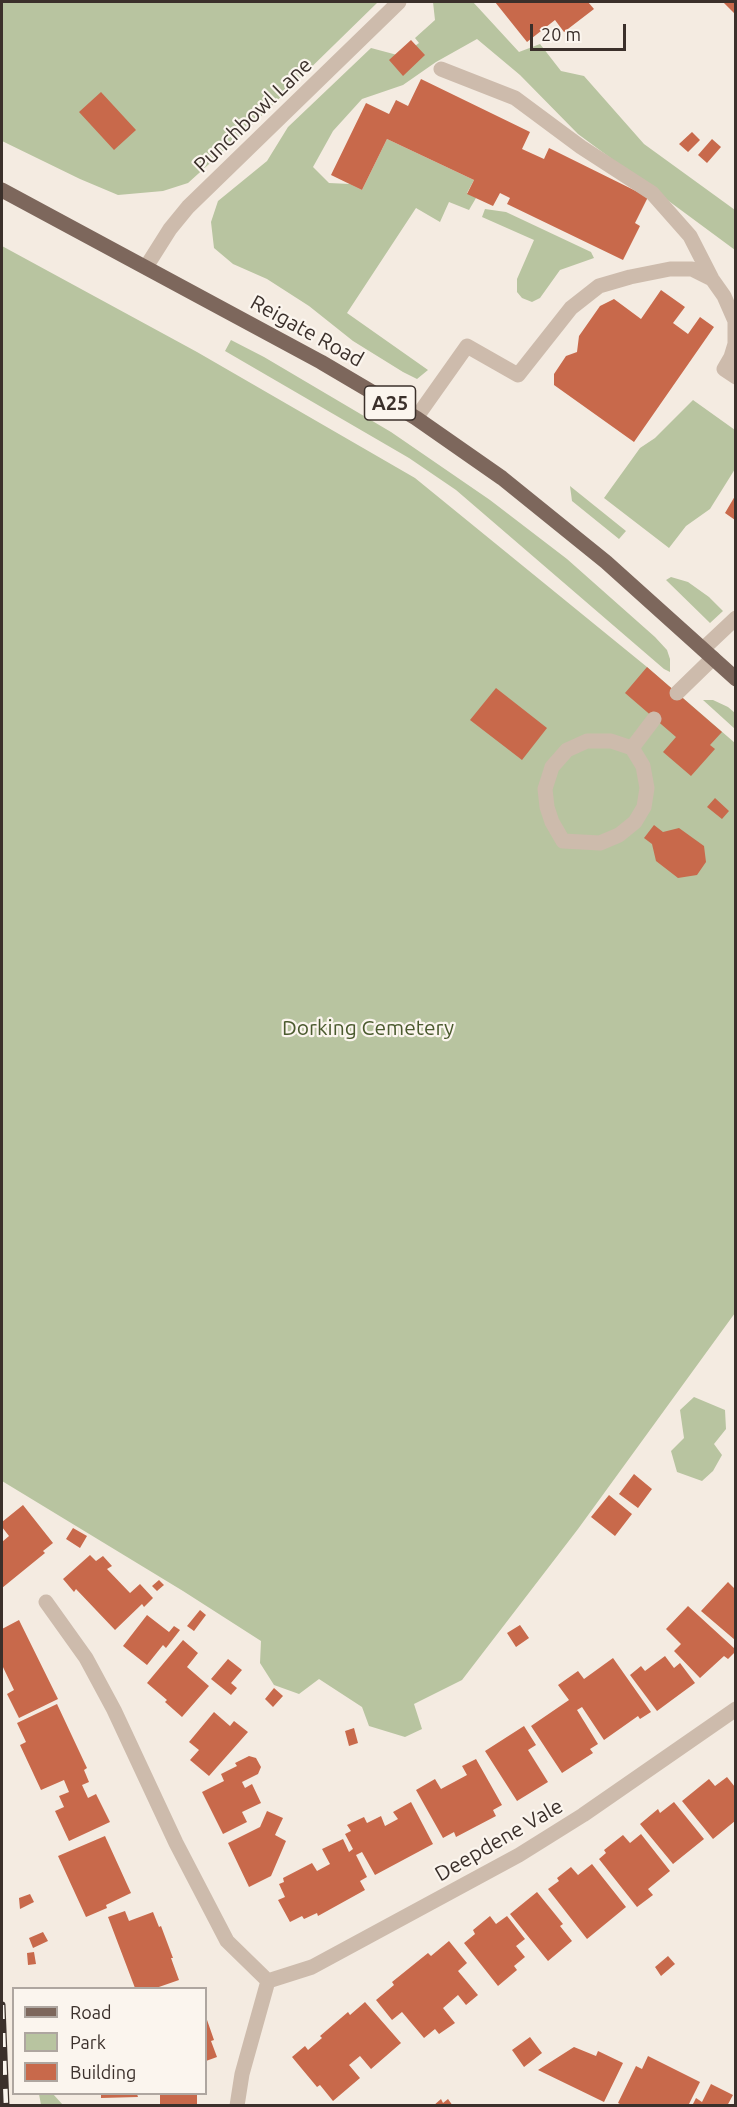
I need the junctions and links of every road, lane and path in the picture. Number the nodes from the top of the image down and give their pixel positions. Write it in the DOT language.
graph roads {
  1 [pos="399,2"];
  2 [pos="441,69"];
  3 [pos="2,190"];
  4 [pos="146,267"];
  5 [pos="712,279"];
  6 [pos="735,377"];
  7 [pos="416,418"];
  8 [pos="735,618"];
  9 [pos="708,653"];
  10 [pos="735,679"];
  11 [pos="677,693"];
  12 [pos="654,719"];
  13 [pos="632,748"];
  14 [pos="46,1602"];
  15 [pos="735,1709"];
  16 [pos="268,1981"];
  17 [pos="237,2106"];
  1 -- 4 [label="street, Punchbowl Lane"];
  2 -- 5 [label="street"];
  3 -- 4 [label="main road, Reigate Road / A25"];
  4 -- 7 [label="main road, Reigate Road / A25"];
  5 -- 6 [label="street"];
  5 -- 7 [label="street"];
  7 -- 9 [label="main road, Reigate Road / A25"];
  8 -- 9 [label="street"];
  9 -- 10 [label="main road, Reigate Road / A25"];
  9 -- 11 [label="street"];
  12 -- 13 [label="street"];
  13 -- 13 [label="street"];
  14 -- 16 [label="street"];
  15 -- 16 [label="street, Deepdene Vale"];
  16 -- 17 [label="street"];
}
